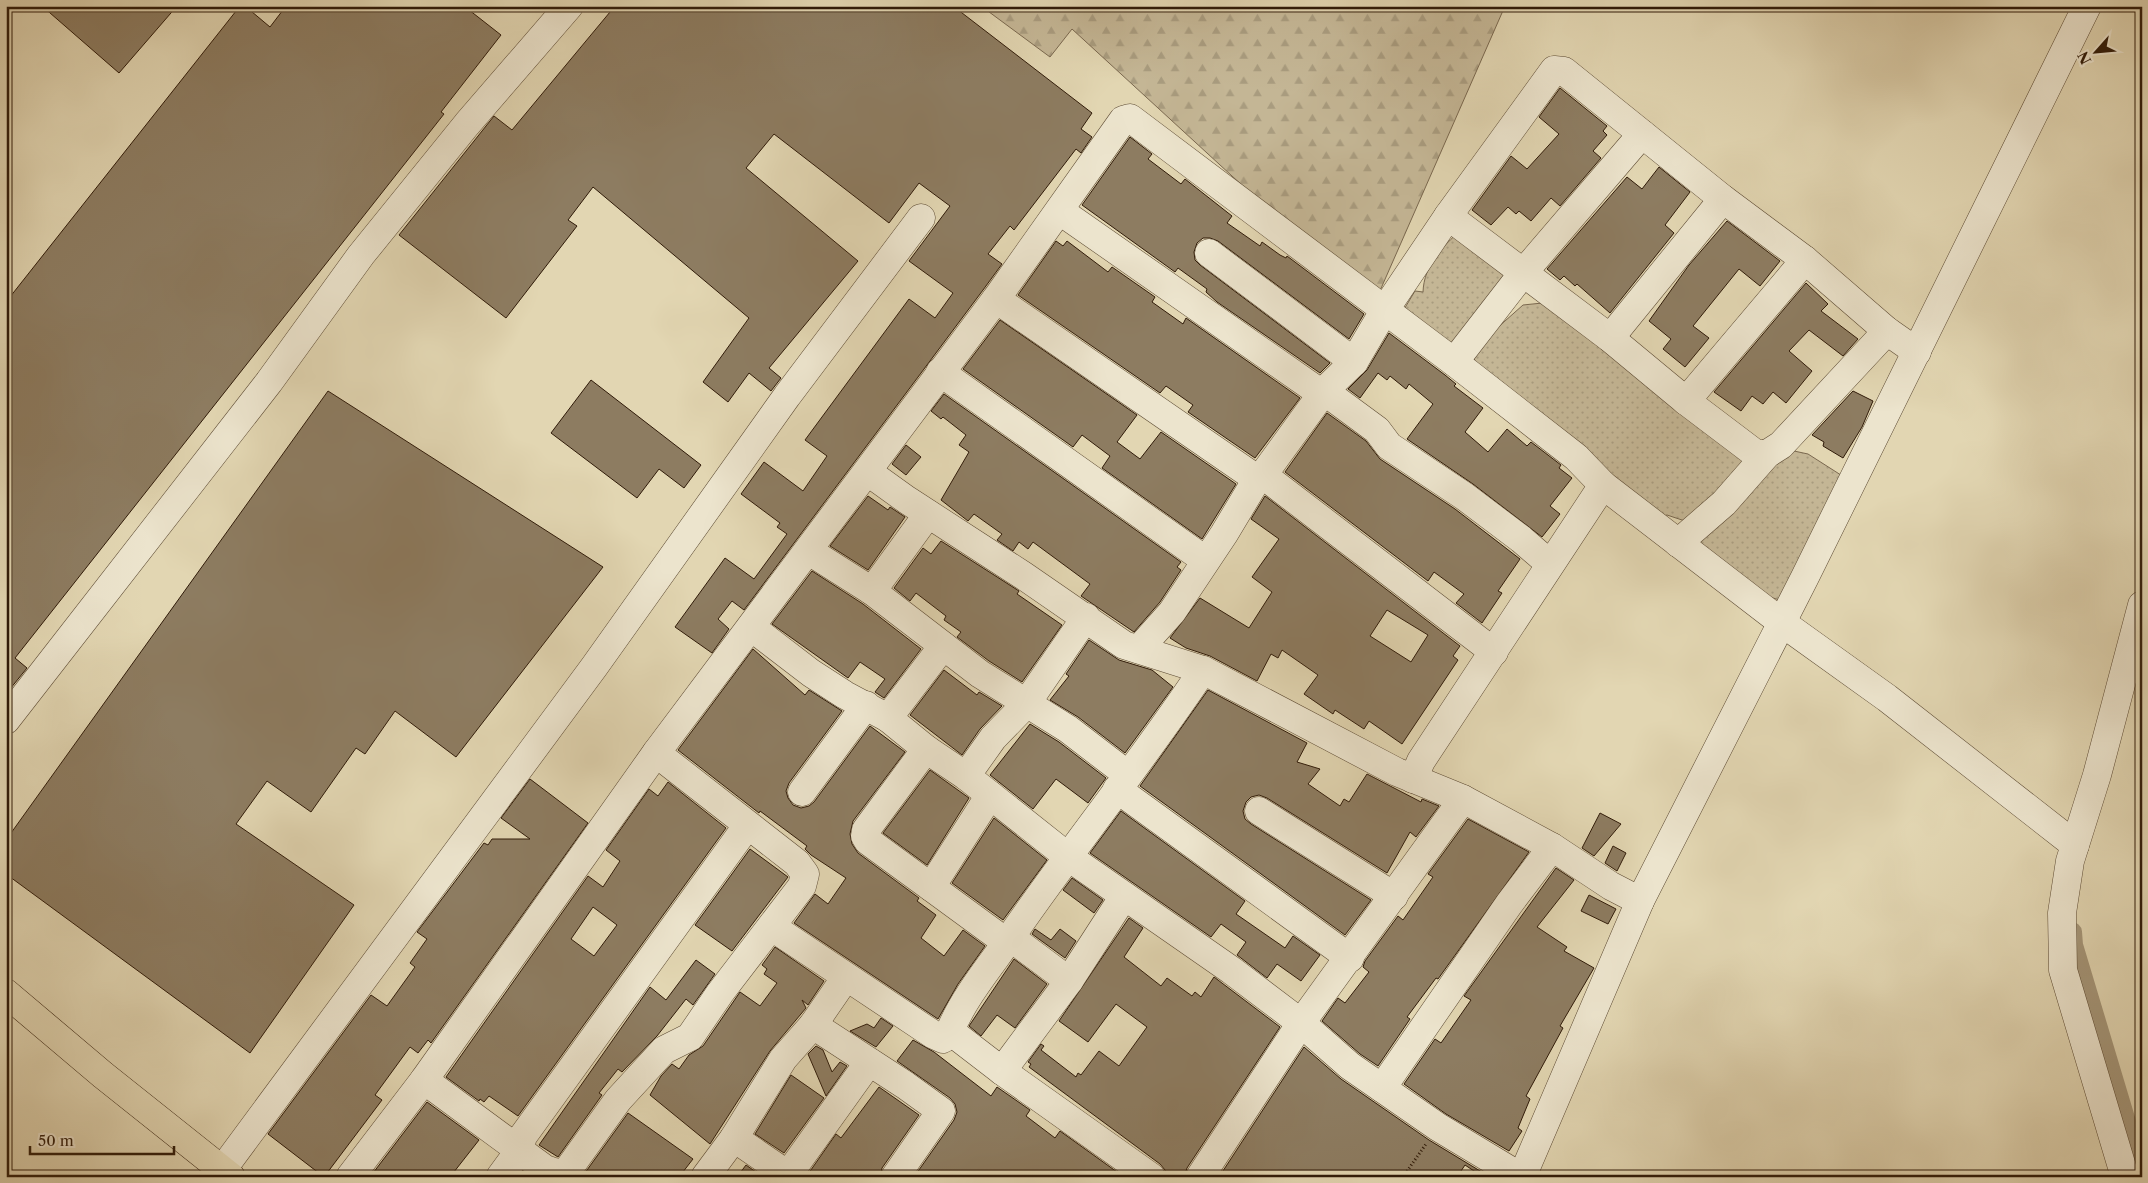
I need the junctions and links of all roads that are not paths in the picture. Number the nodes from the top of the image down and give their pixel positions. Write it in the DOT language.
graph roads {
  1 [pos="568,6"];
  2 [pos="2087,6"];
  3 [pos="1642,134"];
  4 [pos="1723,199"];
  5 [pos="1060,212"];
  6 [pos="1448,216"];
  7 [pos="921,218"];
  8 [pos="1209,253"];
  9 [pos="1805,260"];
  10 [pos="1523,273"];
  11 [pos="996,299"];
  12 [pos="1384,311"];
  13 [pos="1887,331"];
  14 [pos="1610,338"];
  15 [pos="1917,352"];
  16 [pos="1354,362"];
  17 [pos="1454,362"];
  18 [pos="940,372"];
  19 [pos="1323,392"];
  20 [pos="1686,401"];
  21 [pos="1767,454"];
  22 [pos="868,472"];
  23 [pos="1260,477"];
  24 [pos="1602,485"];
  25 [pos="928,514"];
  26 [pos="1678,543"];
  27 [pos="809,551"];
  28 [pos="1205,560"];
  29 [pos="1550,564"];
  30 [pos="872,590"];
  31 [pos="2142,605"];
  32 [pos="1086,617"];
  33 [pos="1781,622"];
  34 [pos="751,627"];
  35 [pos="943,646"];
  36 [pos="1139,648"];
  37 [pos="1494,652"];
  38 [pos="1203,670"];
  39 [pos="1026,704"];
  40 [pos="877,712"];
  41 [pos="6,720"];
  42 [pos="926,749"];
  43 [pos="656,753"];
  44 [pos="966,776"];
  45 [pos="1413,779"];
  46 [pos="1123,782"];
  47 [pos="802,792"];
  48 [pos="990,795"];
  49 [pos="1463,799"];
  50 [pos="1258,811"];
  51 [pos="747,826"];
  52 [pos="2075,845"];
  53 [pos="1552,847"];
  54 [pos="1067,856"];
  55 [pos="932,887"];
  56 [pos="1124,896"];
  57 [pos="1394,896"];
  58 [pos="1640,901"];
  59 [pos="772,927"];
  60 [pos="1008,940"];
  61 [pos="1350,958"];
  62 [pos="846,977"];
  63 [pos="1070,981"];
  64 [pos="6,993"];
  65 [pos="1301,1023"];
  66 [pos="813,1025"];
  67 [pos="950,1031"];
  68 [pos="869,1062"];
  69 [pos="1002,1071"];
  70 [pos="424,1080"];
  71 [pos="1382,1088"];
  72 [pos="734,1138"];
  73 [pos="519,1151"];
  74 [pos="226,1173"];
  75 [pos="789,1176"];
  76 [pos="350,1177"];
  77 [pos="500,1177"];
  78 [pos="704,1177"];
  79 [pos="895,1177"];
  80 [pos="1151,1177"];
  81 [pos="1200,1177"];
  82 [pos="1522,1177"];
  83 [pos="2125,1177"];
  1 -- 41 [label="street"];
  2 -- 15 [label="street"];
  3 -- 4 [label="street"];
  3 -- 6 [label="street"];
  3 -- 10 [label="street"];
  4 -- 9 [label="street"];
  4 -- 14 [label="street"];
  5 -- 11 [label="street"];
  5 -- 12 [label="street"];
  5 -- 19 [label="street"];
  6 -- 10 [label="street"];
  6 -- 12 [label="street"];
  7 -- 74 [label="street"];
  8 -- 16 [label="street"];
  9 -- 13 [label="street"];
  9 -- 20 [label="street"];
  10 -- 14 [label="street"];
  10 -- 17 [label="street"];
  11 -- 18 [label="street"];
  11 -- 23 [label="street"];
  12 -- 16 [label="street"];
  12 -- 17 [label="street"];
  13 -- 15 [label="street"];
  13 -- 21 [label="street"];
  14 -- 20 [label="street"];
  15 -- 33 [label="street"];
  16 -- 19 [label="street"];
  17 -- 24 [label="street"];
  18 -- 22 [label="street"];
  18 -- 28 [label="street"];
  19 -- 23 [label="street"];
  19 -- 29 [label="street"];
  20 -- 21 [label="street"];
  21 -- 26 [label="street"];
  22 -- 25 [label="street"];
  22 -- 27 [label="street"];
  23 -- 28 [label="street"];
  23 -- 37 [label="street"];
  24 -- 26 [label="street"];
  24 -- 29 [label="street"];
  25 -- 30 [label="street"];
  25 -- 32 [label="street"];
  26 -- 33 [label="street"];
  27 -- 30 [label="street"];
  27 -- 34 [label="street"];
  28 -- 36 [label="street"];
  29 -- 37 [label="street"];
  30 -- 35 [label="street"];
  31 -- 52 [label="street"];
  32 -- 36 [label="street"];
  32 -- 39 [label="street"];
  33 -- 52 [label="street"];
  33 -- 58 [label="street"];
  34 -- 40 [label="street"];
  34 -- 43 [label="street"];
  35 -- 39 [label="street"];
  35 -- 40 [label="street"];
  36 -- 38 [label="street"];
  37 -- 45 [label="street"];
  38 -- 45 [label="street"];
  38 -- 46 [label="street"];
  39 -- 44 [label="street"];
  39 -- 46 [label="street"];
  40 -- 42 [label="street"];
  40 -- 47 [label="street"];
  42 -- 44 [label="street"];
  42 -- 55 [label="street"];
  43 -- 51 [label="street"];
  43 -- 70 [label="street"];
  44 -- 48 [label="street"];
  45 -- 49 [label="street"];
  46 -- 54 [label="street"];
  46 -- 61 [label="street"];
  48 -- 54 [label="street"];
  48 -- 55 [label="street"];
  49 -- 53 [label="street"];
  49 -- 57 [label="street"];
  50 -- 57 [label="street"];
  51 -- 59 [label="street"];
  51 -- 73 [label="street"];
  52 -- 83 [label="street"];
  53 -- 58 [label="street"];
  53 -- 71 [label="street"];
  54 -- 56 [label="street"];
  54 -- 60 [label="street"];
  55 -- 60 [label="street"];
  56 -- 63 [label="street"];
  56 -- 65 [label="street"];
  57 -- 61 [label="street"];
  58 -- 82 [label="street"];
  59 -- 62 [label="street"];
  59 -- 73 [label="street"];
  60 -- 63 [label="street"];
  60 -- 67 [label="street"];
  61 -- 65 [label="street"];
  62 -- 66 [label="street"];
  62 -- 67 [label="street"];
  63 -- 69 [label="street"];
  64 -- 74 [label="main road"];
  65 -- 71 [label="street"];
  65 -- 81 [label="street"];
  66 -- 68 [label="street"];
  66 -- 72 [label="street"];
  67 -- 69 [label="street"];
  68 -- 75 [label="street"];
  68 -- 79 [label="street"];
  69 -- 80 [label="street"];
  70 -- 73 [label="street"];
  70 -- 76 [label="street"];
  71 -- 82 [label="street"];
  72 -- 75 [label="street"];
  72 -- 78 [label="street"];
  73 -- 77 [label="street"];
}
